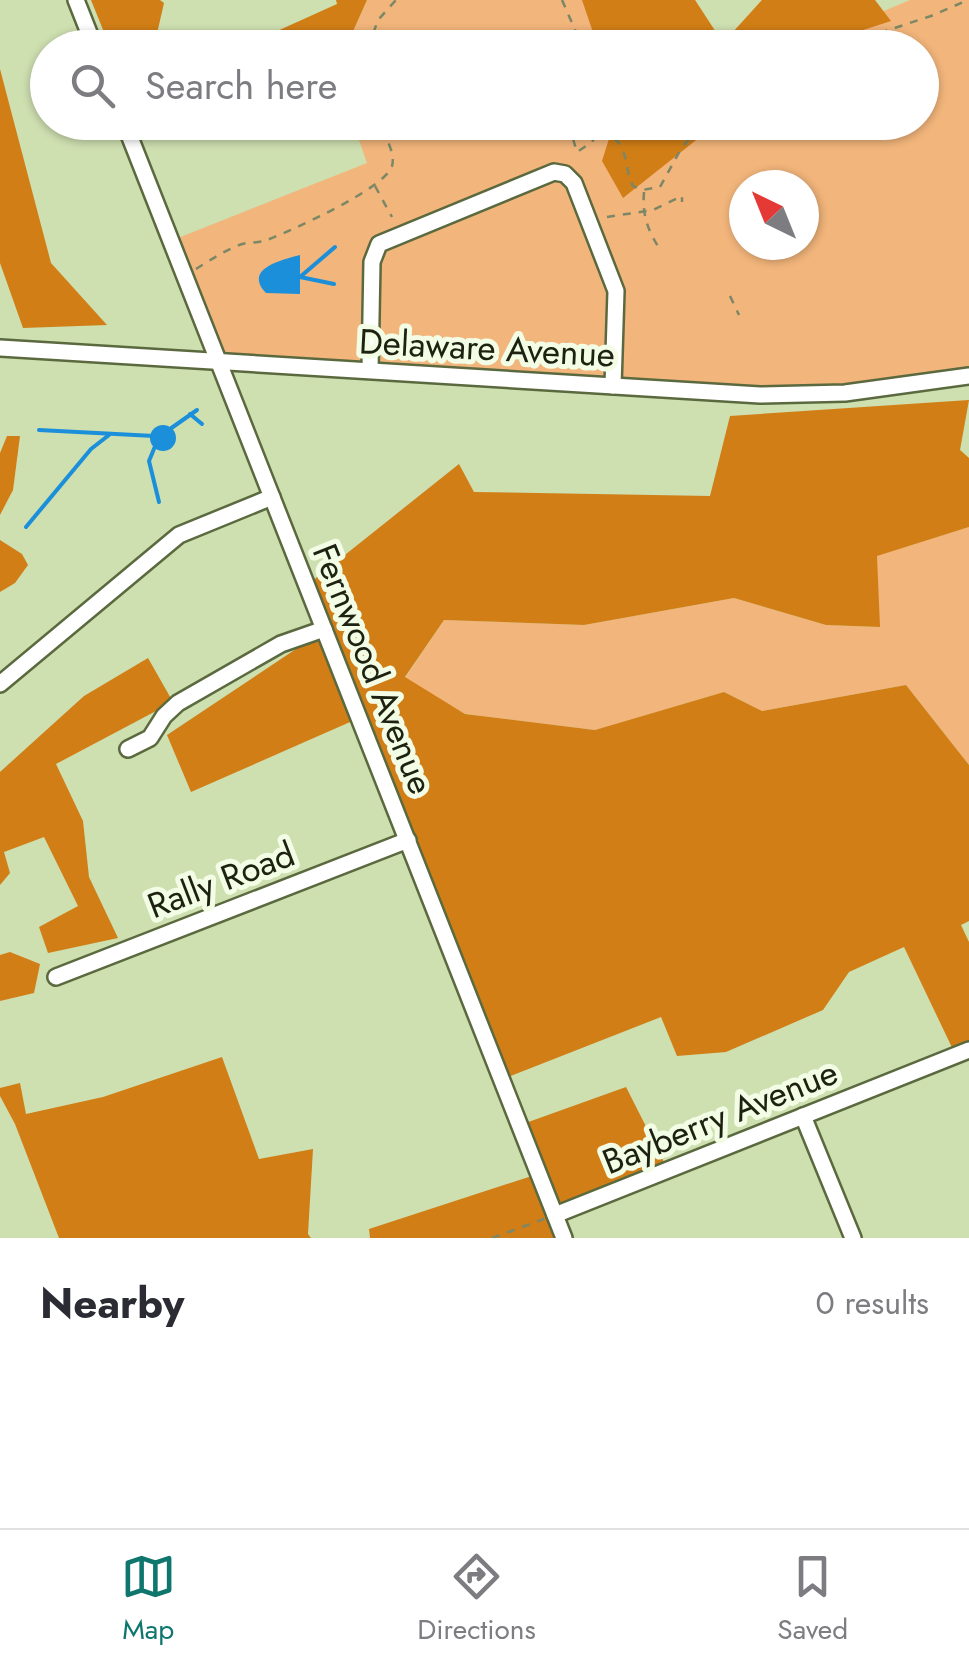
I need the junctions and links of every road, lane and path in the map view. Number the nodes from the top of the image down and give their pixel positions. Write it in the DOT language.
graph roads {
  1 [pos="76,0"];
  2 [pos="396,0"];
  3 [pos="562,0"];
  4 [pos="968,0"];
  5 [pos="88,30"];
  6 [pos="374,30"];
  7 [pos="575,30"];
  8 [pos="888,30"];
  9 [pos="131,140"];
  10 [pos="386,140"];
  11 [pos="573,140"];
  12 [pos="590,140"];
  13 [pos="618,140"];
  14 [pos="689,140"];
  15 [pos="374,185"];
  16 [pos="644,190"];
  17 [pos="682,202"];
  18 [pos="643,211"];
  19 [pos="392,217"];
  20 [pos="607,217"];
  21 [pos="661,251"];
  22 [pos="186,275"];
  23 [pos="730,296"];
  24 [pos="739,316"];
  25 [pos="0,348"];
  26 [pos="218,362"];
  27 [pos="370,370"];
  28 [pos="969,376"];
  29 [pos="613,386"];
  30 [pos="272,497"];
  31 [pos="324,628"];
  32 [pos="0,684"];
  33 [pos="128,750"];
  34 [pos="408,840"];
  35 [pos="56,977"];
  36 [pos="969,1050"];
  37 [pos="803,1116"];
  38 [pos="555,1215"];
  39 [pos="492,1238"];
  40 [pos="564,1238"];
  41 [pos="853,1238"];
  1 -- 5 [label="street"];
  2 -- 6 [label="path"];
  3 -- 7 [label="path"];
  4 -- 8 [label="path"];
  9 -- 22 [label="street, Fernwood Avenue"];
  10 -- 15 [label="path"];
  11 -- 12 [label="path"];
  13 -- 16 [label="path"];
  14 -- 16 [label="path"];
  15 -- 19 [label="path"];
  15 -- 22 [label="path"];
  16 -- 18 [label="path"];
  17 -- 18 [label="path"];
  18 -- 20 [label="path"];
  18 -- 21 [label="path"];
  22 -- 26 [label="street, Fernwood Avenue"];
  23 -- 24 [label="path"];
  25 -- 26 [label="street, Delaware Avenue"];
  26 -- 27 [label="street, Delaware Avenue"];
  26 -- 30 [label="street, Fernwood Avenue"];
  27 -- 29 [label="street, Delaware Avenue"];
  27 -- 29 [label="street"];
  28 -- 29 [label="street, Delaware Avenue"];
  30 -- 31 [label="street, Fernwood Avenue"];
  30 -- 32 [label="street"];
  31 -- 33 [label="street"];
  31 -- 34 [label="street, Fernwood Avenue"];
  34 -- 35 [label="street, Rally Road"];
  34 -- 38 [label="street, Fernwood Avenue"];
  36 -- 37 [label="street, Bayberry Avenue"];
  37 -- 38 [label="street, Bayberry Avenue"];
  37 -- 41 [label="street"];
  38 -- 39 [label="path"];
  38 -- 40 [label="street, Fernwood Avenue"];
}
